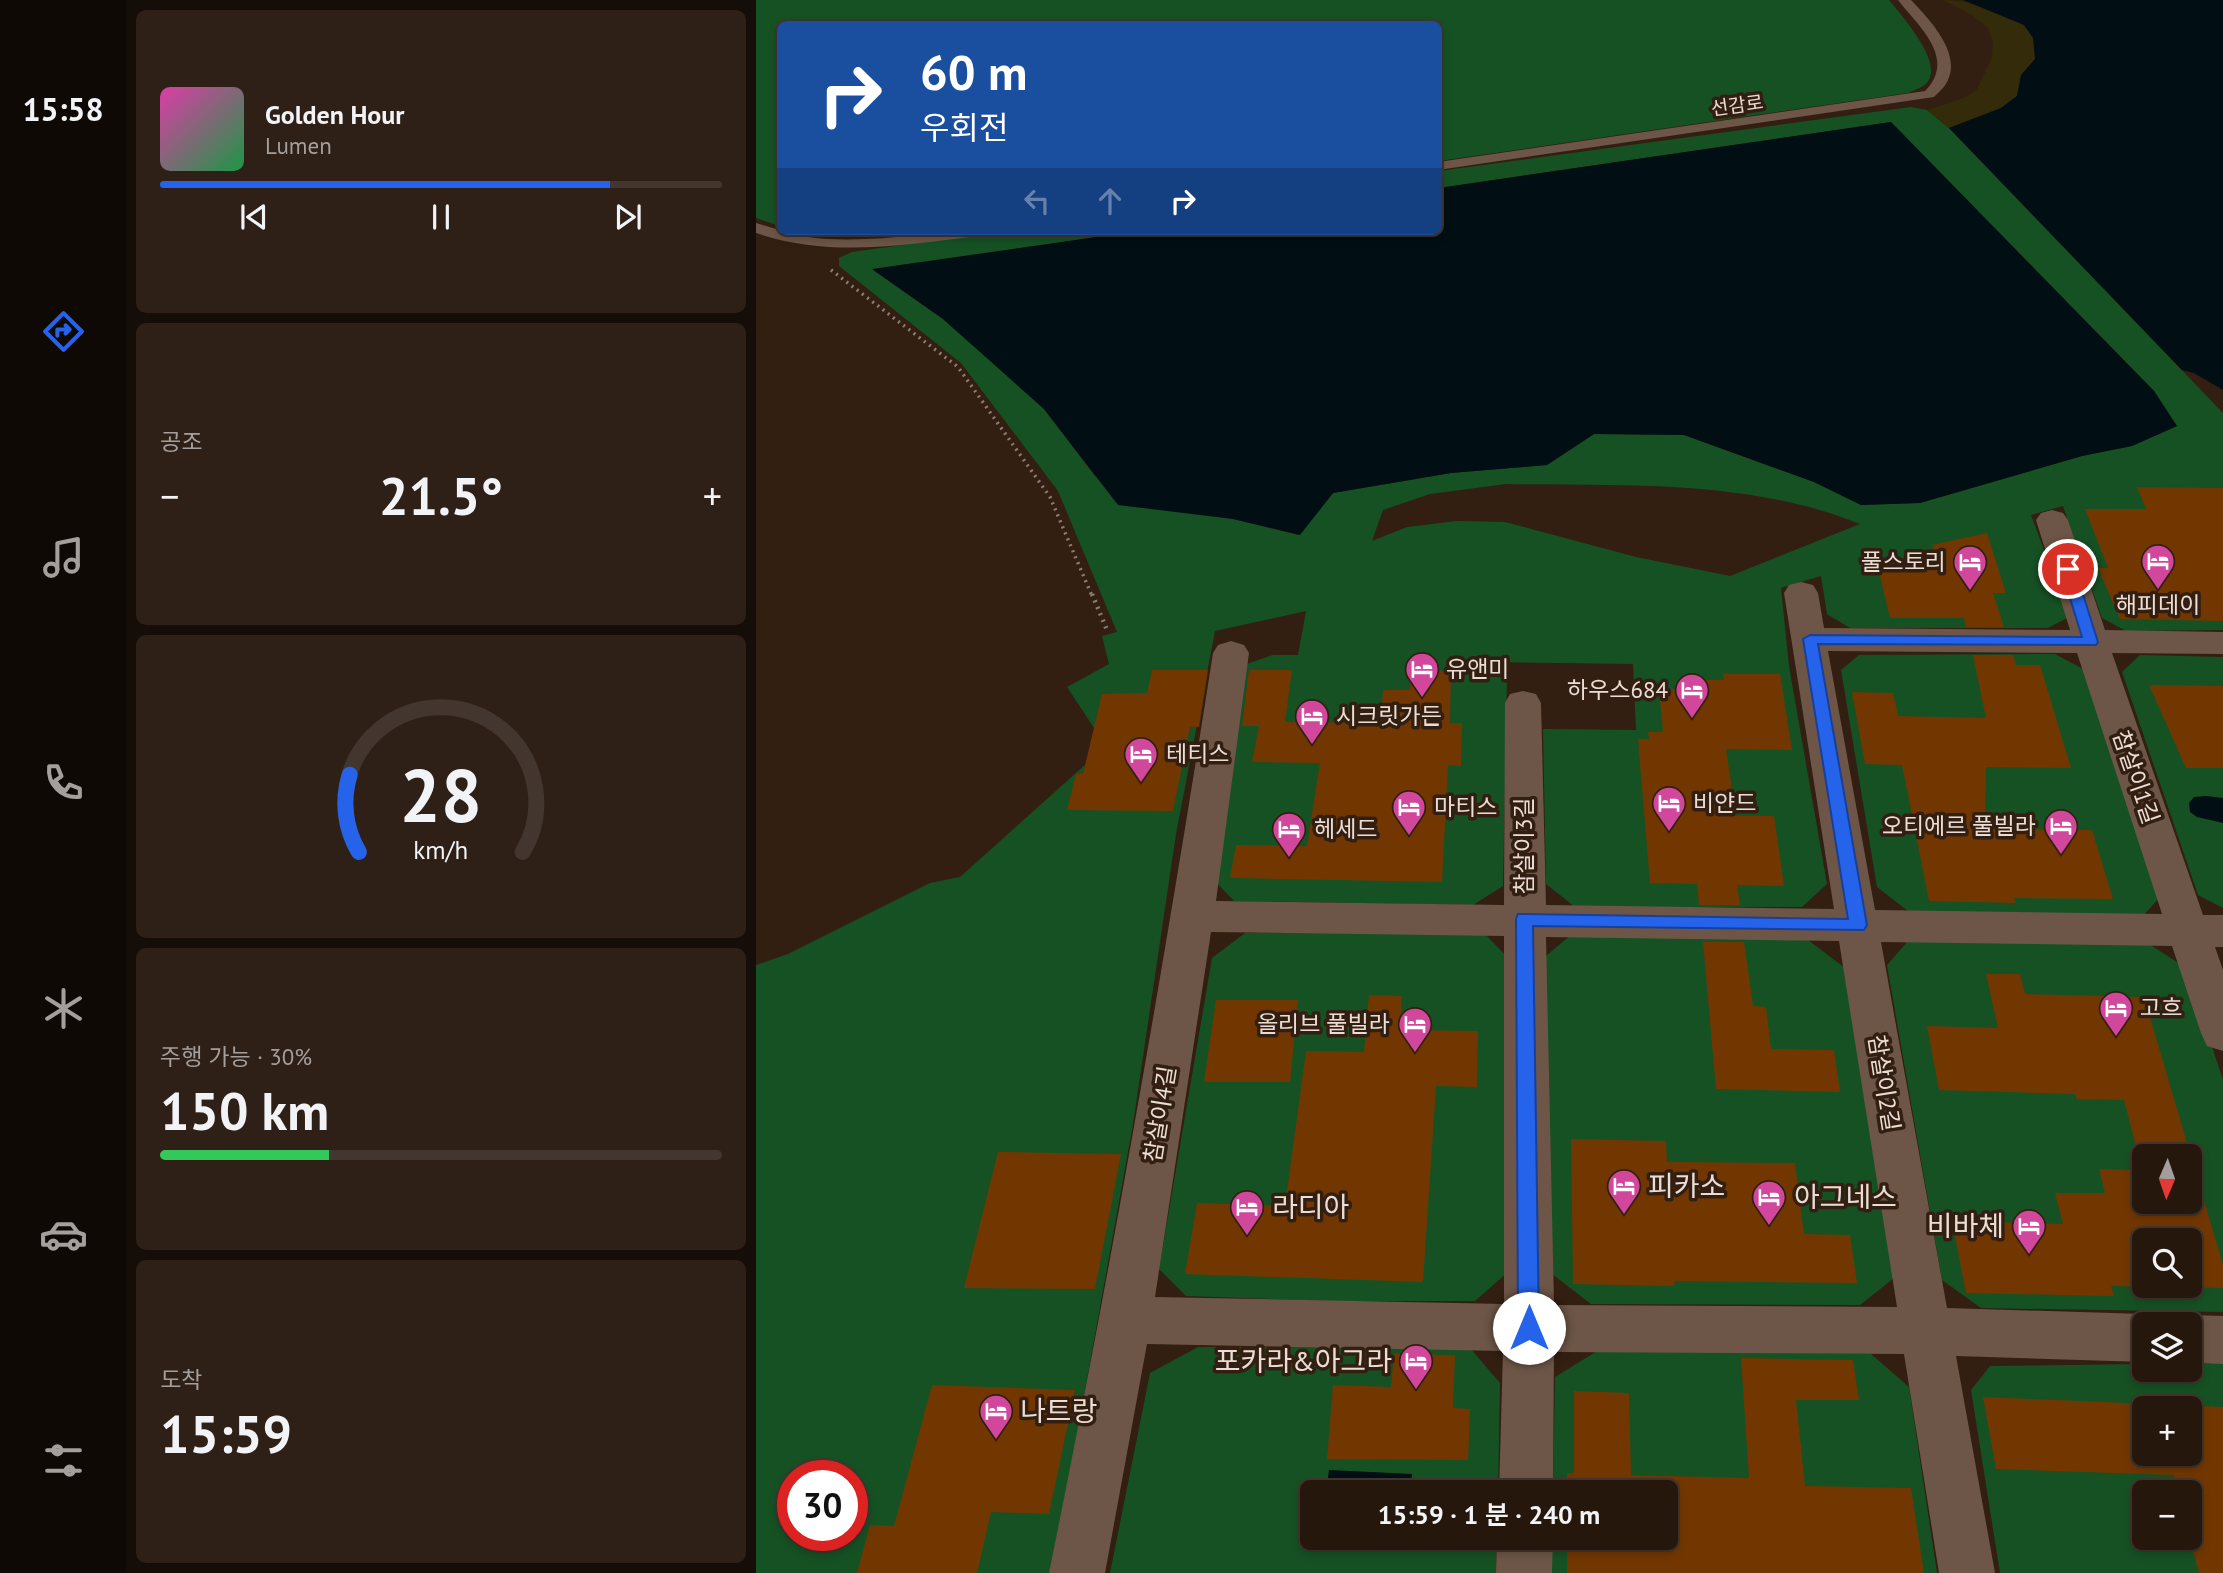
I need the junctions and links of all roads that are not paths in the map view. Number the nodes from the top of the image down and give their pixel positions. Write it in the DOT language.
graph roads {
  1 [pos="1904,0"];
  2 [pos="1442,165"];
  3 [pos="756,228"];
  4 [pos="939,235"];
  5 [pos="2052,520"];
  6 [pos="1801,593"];
  7 [pos="1810,639"];
  8 [pos="2091,642"];
  9 [pos="2223,643"];
  10 [pos="1231,653"];
  11 [pos="1523,703"];
  12 [pos="1193,916"];
  13 [pos="1524,919"];
  14 [pos="1858,925"];
  15 [pos="2205,931"];
  16 [pos="2223,1034"];
  17 [pos="1126,1320"];
  18 [pos="1529,1328"];
  19 [pos="1925,1331"];
  20 [pos="2132,1338"];
  21 [pos="2202,1339"];
  22 [pos="2223,1340"];
  23 [pos="1526,1480"];
  24 [pos="1525,1550"];
  25 [pos="1077,1573"];
  26 [pos="1524,1573"];
  27 [pos="1966,1573"];
  1 -- 2 [label="lane, 선감로"];
  3 -- 4 [label="lane"];
  5 -- 8 [label="street, 참살이1길"];
  6 -- 7 [label="street, 참살이2길"];
  7 -- 8 [label="street"];
  7 -- 14 [label="street, 참살이2길"];
  8 -- 9 [label="street"];
  8 -- 15 [label="street, 참살이1길"];
  10 -- 12 [label="street, 참살이4길"];
  11 -- 13 [label="street, 참살이3길"];
  12 -- 13 [label="street"];
  12 -- 17 [label="street, 참살이4길"];
  13 -- 14 [label="street"];
  13 -- 18 [label="street, 참살이3길"];
  14 -- 15 [label="street"];
  14 -- 19 [label="street, 참살이2길"];
  15 -- 16 [label="street, 참살이1길"];
  17 -- 18 [label="street"];
  17 -- 25 [label="street, 참살이4길"];
  18 -- 19 [label="street"];
  18 -- 23 [label="street, 참살이3길"];
  19 -- 20 [label="street"];
  19 -- 27 [label="street, 참살이2길"];
  21 -- 22 [label="street"];
  24 -- 26 [label="street"];
}
